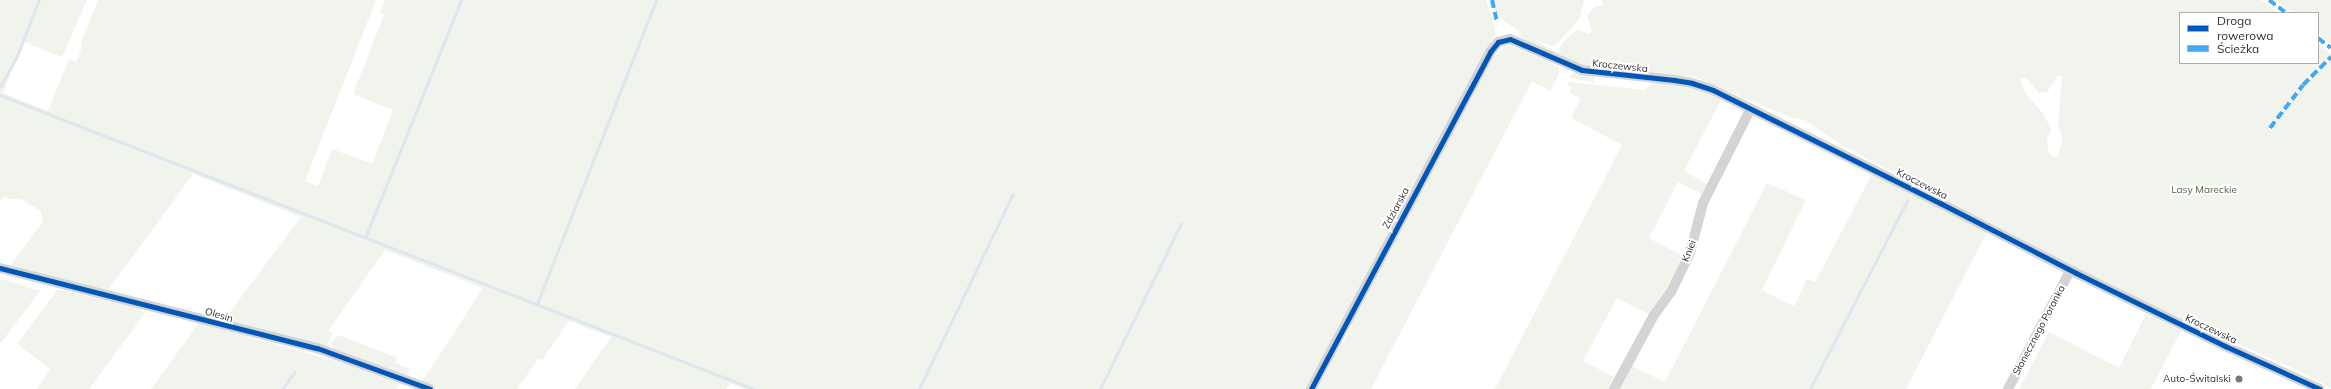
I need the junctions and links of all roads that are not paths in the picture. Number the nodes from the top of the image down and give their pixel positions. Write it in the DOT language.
graph roads {
  1 [pos="1502,39"];
  2 [pos="1751,108"];
  3 [pos="0,268"];
  4 [pos="2070,271"];
  5 [pos="430,389"];
  6 [pos="1310,389"];
  7 [pos="1614,389"];
  8 [pos="2008,389"];
  9 [pos="2320,389"];
  1 -- 2 [label="street, Kroczewska"];
  1 -- 6 [label="street, Zdziarska"];
  2 -- 4 [label="street, Kroczewska"];
  2 -- 7 [label="street, Kniei"];
  3 -- 5 [label="street, Olesin"];
  4 -- 8 [label="street, Słonecznego Poranka"];
  4 -- 9 [label="street, Kroczewska"];
}
